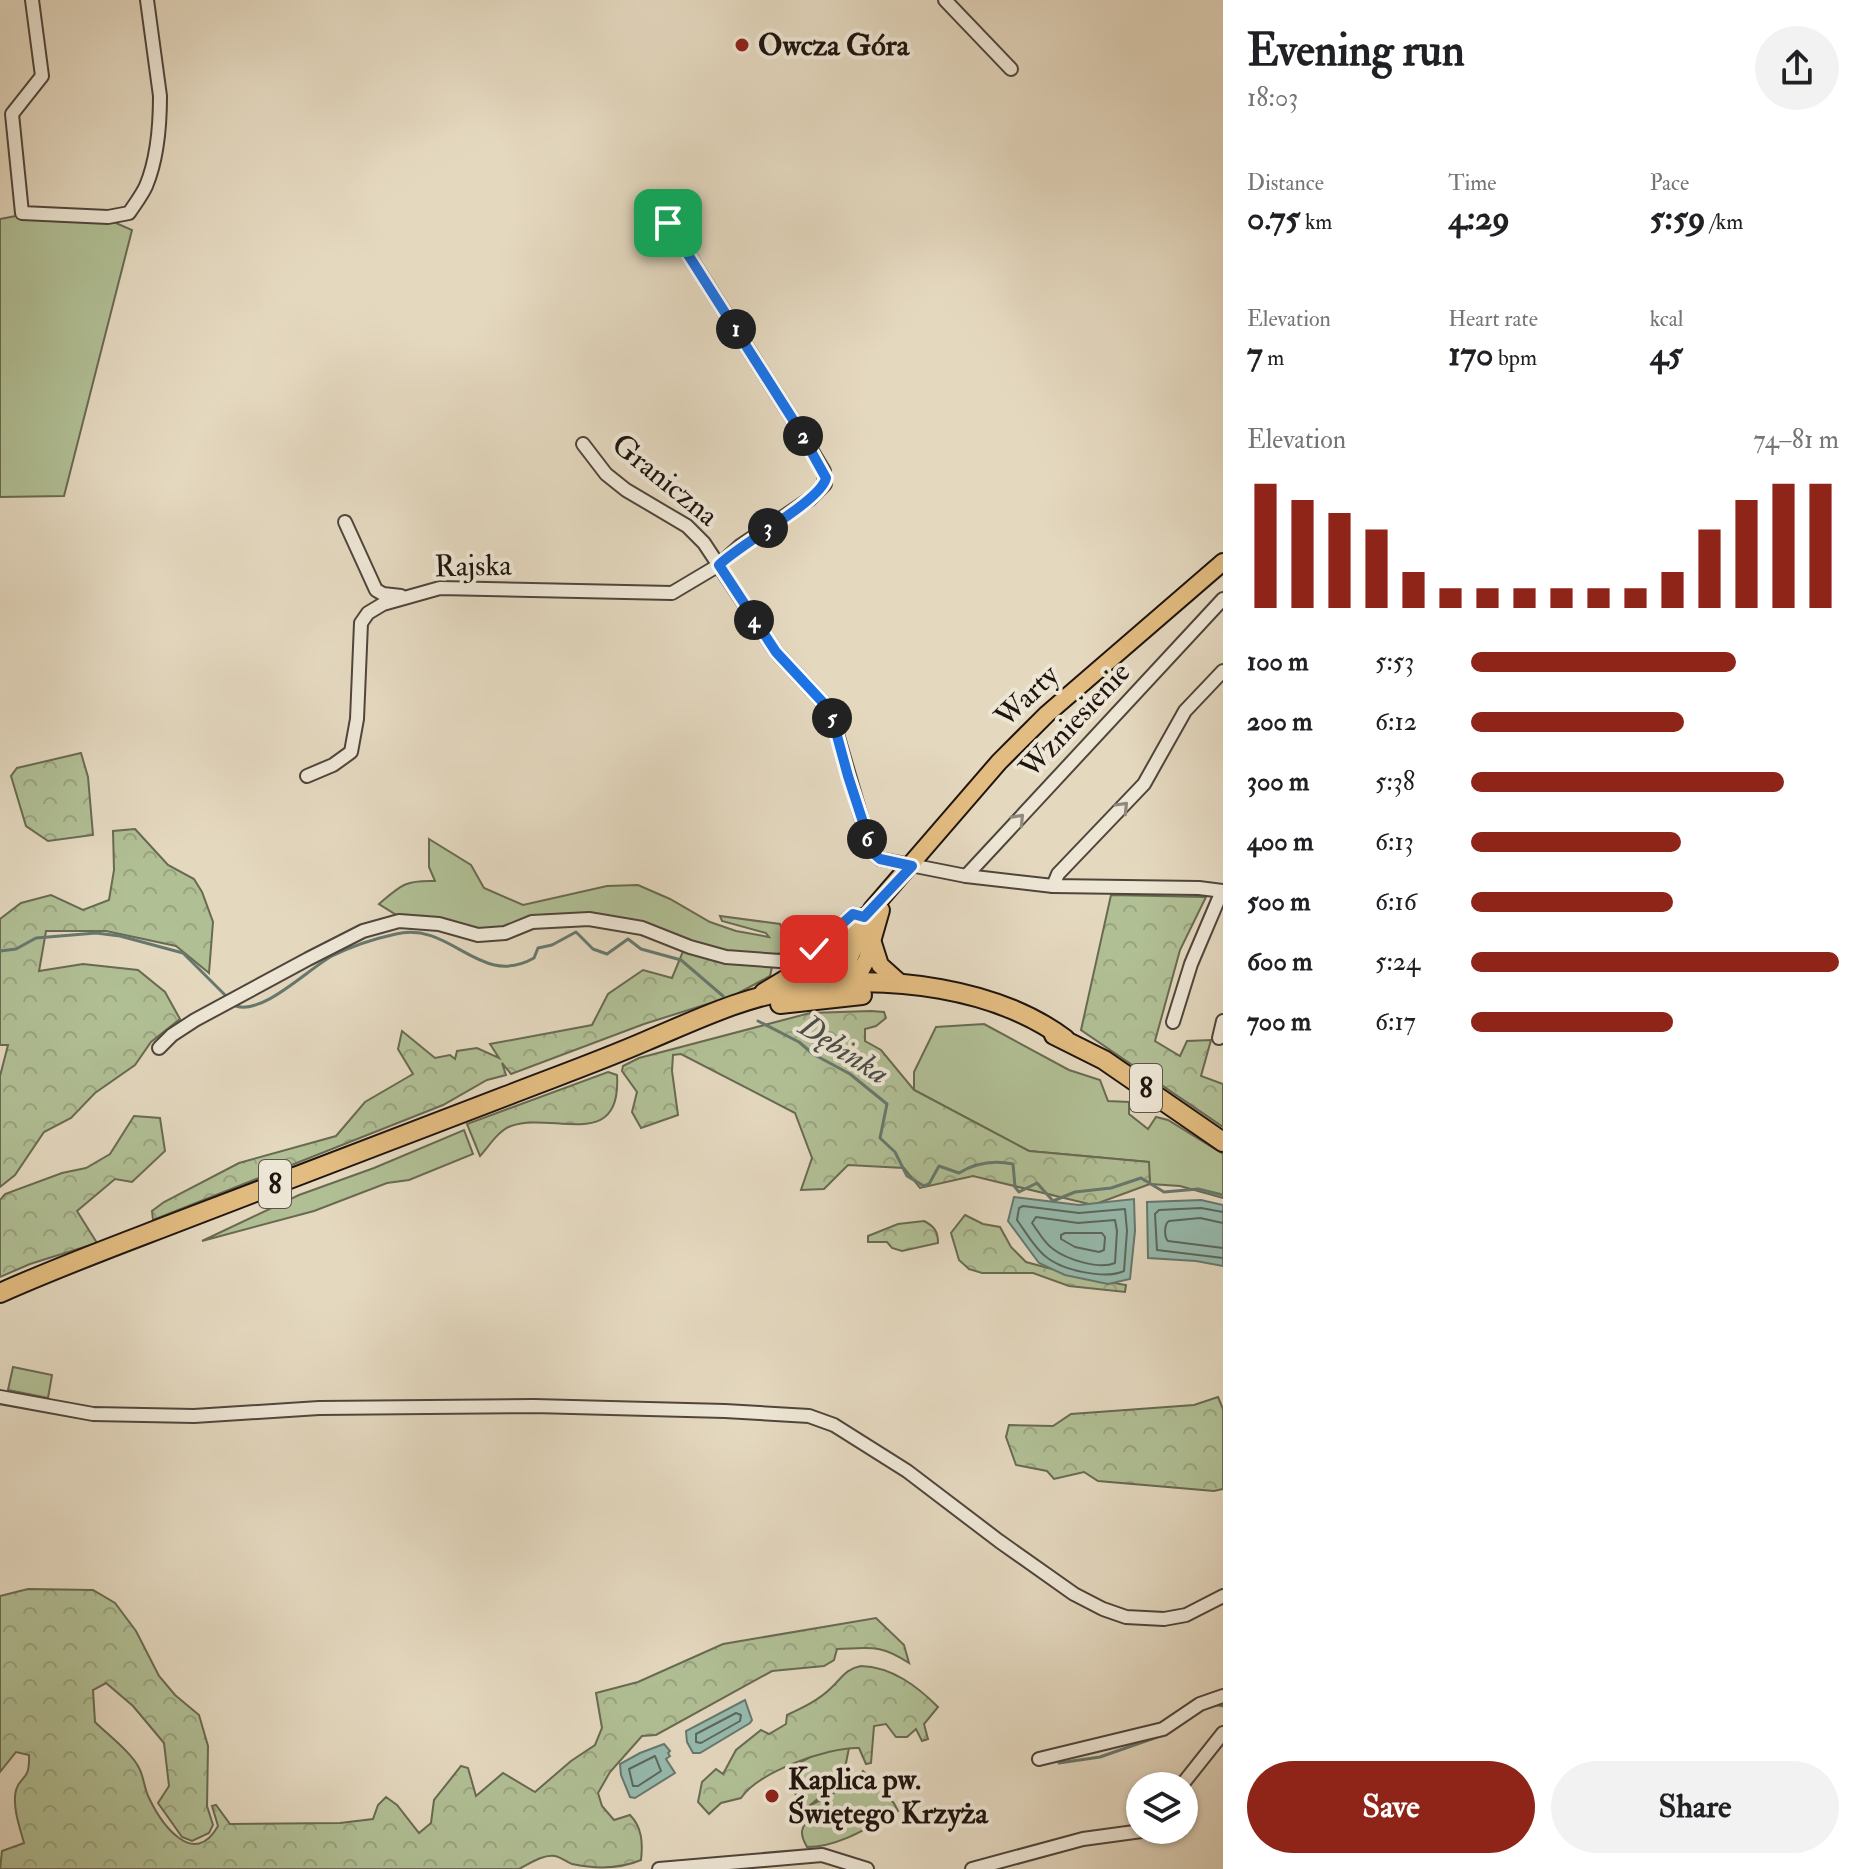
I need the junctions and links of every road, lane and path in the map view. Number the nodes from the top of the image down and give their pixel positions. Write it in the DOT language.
graph roads {
  1 [pos="32,0"];
  2 [pos="147,0"];
  3 [pos="945,0"];
  4 [pos="1011,69"];
  5 [pos="660,210"];
  6 [pos="583,444"];
  7 [pos="345,522"];
  8 [pos="719,565"];
  9 [pos="1221,567"];
  10 [pos="405,596"];
  11 [pos="1223,599"];
  12 [pos="1223,671"];
  13 [pos="307,776"];
  14 [pos="912,866"];
  15 [pos="966,876"];
  16 [pos="1053,886"];
  17 [pos="890,890"];
  18 [pos="1222,891"];
  19 [pos="868,913"];
  20 [pos="872,941"];
  21 [pos="900,983"];
  22 [pos="854,989"];
  23 [pos="756,997"];
  24 [pos="729,1010"];
  25 [pos="1025,1019"];
  26 [pos="1223,1021"];
  27 [pos="1173,1022"];
  28 [pos="1219,1038"];
  29 [pos="159,1048"];
  30 [pos="1223,1142"];
  31 [pos="0,1293"];
  32 [pos="0,1397"];
  33 [pos="1223,1596"];
  34 [pos="1223,1696"];
  35 [pos="1223,1733"];
  36 [pos="1039,1759"];
  37 [pos="1192,1772"];
  38 [pos="1126,1833"];
  39 [pos="659,1869"];
  40 [pos="867,1869"];
  41 [pos="972,1869"];
  1 -- 2 [label="street"];
  3 -- 4 [label="street"];
  5 -- 8 [label="street, Rajska"];
  6 -- 8 [label="street, Graniczna"];
  7 -- 10 [label="street"];
  8 -- 10 [label="street, Rajska"];
  8 -- 14 [label="street, Graniczna"];
  9 -- 14 [label="main road, Warty"];
  10 -- 13 [label="street, Rajska"];
  15 -- 11 [label="street, Wzniesienie, one-way"];
  16 -- 12 [label="street, one-way"];
  14 -- 15 [label="street"];
  14 -- 17 [label="main road, Warty"];
  15 -- 16 [label="street"];
  16 -- 18 [label="street"];
  17 -- 19 [label="main road, Warty"];
  17 -- 20 [label="main road, Warty"];
  18 -- 27 [label="street"];
  19 -- 22 [label="main road, Warty"];
  19 -- 23 [label="main road"];
  19 -- 29 [label="street"];
  20 -- 21 [label="main road"];
  20 -- 22 [label="main road, Warty"];
  21 -- 22 [label="highway, 8"];
  21 -- 25 [label="highway, 8"];
  22 -- 23 [label="highway, 8"];
  22 -- 24 [label="highway, 8"];
  22 -- 25 [label="highway, 8"];
  23 -- 24 [label="highway, 8"];
  24 -- 31 [label="highway, 8"];
  25 -- 30 [label="highway, 8"];
  26 -- 28 [label="street"];
  32 -- 33 [label="street"];
  34 -- 36 [label="street"];
  35 -- 37 [label="street"];
  38 -- 41 [label="street"];
  39 -- 40 [label="street"];
}
